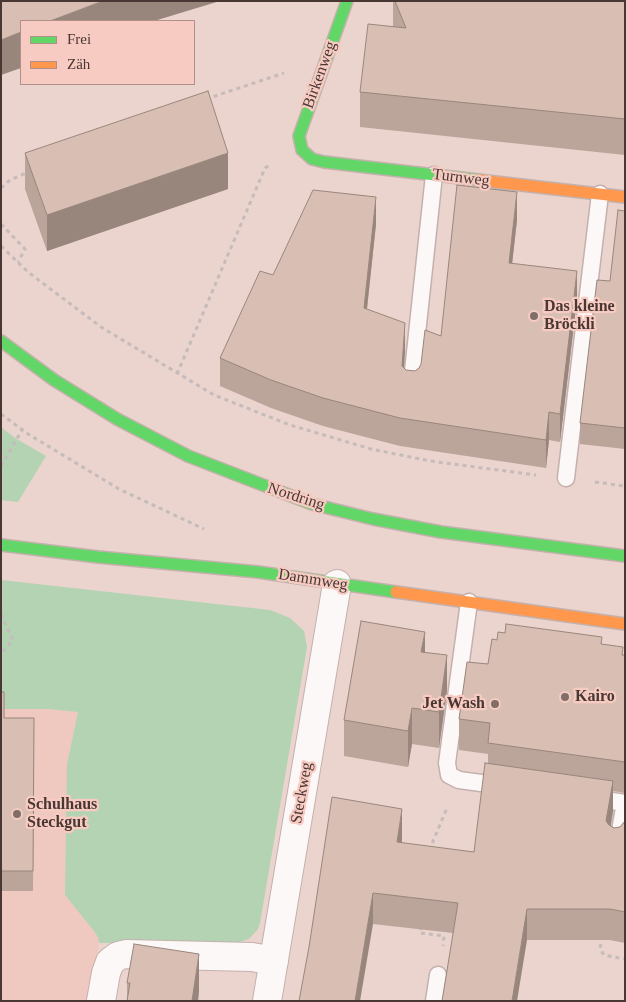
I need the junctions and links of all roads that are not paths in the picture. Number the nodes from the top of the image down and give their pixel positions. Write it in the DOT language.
graph roads {
  1 [pos="347,1"];
  2 [pos="302,150"];
  3 [pos="434,175"];
  4 [pos="600,194"];
  5 [pos="625,197"];
  6 [pos="1,341"];
  7 [pos="411,390"];
  8 [pos="566,478"];
  9 [pos="1,545"];
  10 [pos="625,556"];
  11 [pos="337,584"];
  12 [pos="469,602"];
  13 [pos="625,624"];
  14 [pos="518,788"];
  15 [pos="576,796"];
  16 [pos="625,803"];
  17 [pos="616,849"];
  18 [pos="274,961"];
  19 [pos="438,975"];
  20 [pos="101,1001"];
  21 [pos="267,1001"];
  22 [pos="434,1001"];
  1 -- 2 [label="street, Birkenweg"];
  2 -- 3 [label="street, Turnweg"];
  3 -- 4 [label="street, Turnweg"];
  3 -- 7 [label="lane"];
  4 -- 5 [label="street, Turnweg"];
  4 -- 8 [label="lane"];
  6 -- 10 [label="street, Nordring"];
  9 -- 11 [label="street, Dammweg"];
  11 -- 12 [label="street, Dammweg"];
  11 -- 18 [label="street, Steckweg"];
  12 -- 13 [label="street, Dammweg"];
  12 -- 14 [label="lane"];
  15 -- 16 [label="lane"];
  16 -- 17 [label="lane"];
  18 -- 20 [label="street"];
  18 -- 21 [label="street, Steckweg"];
  19 -- 22 [label="lane"];
}
